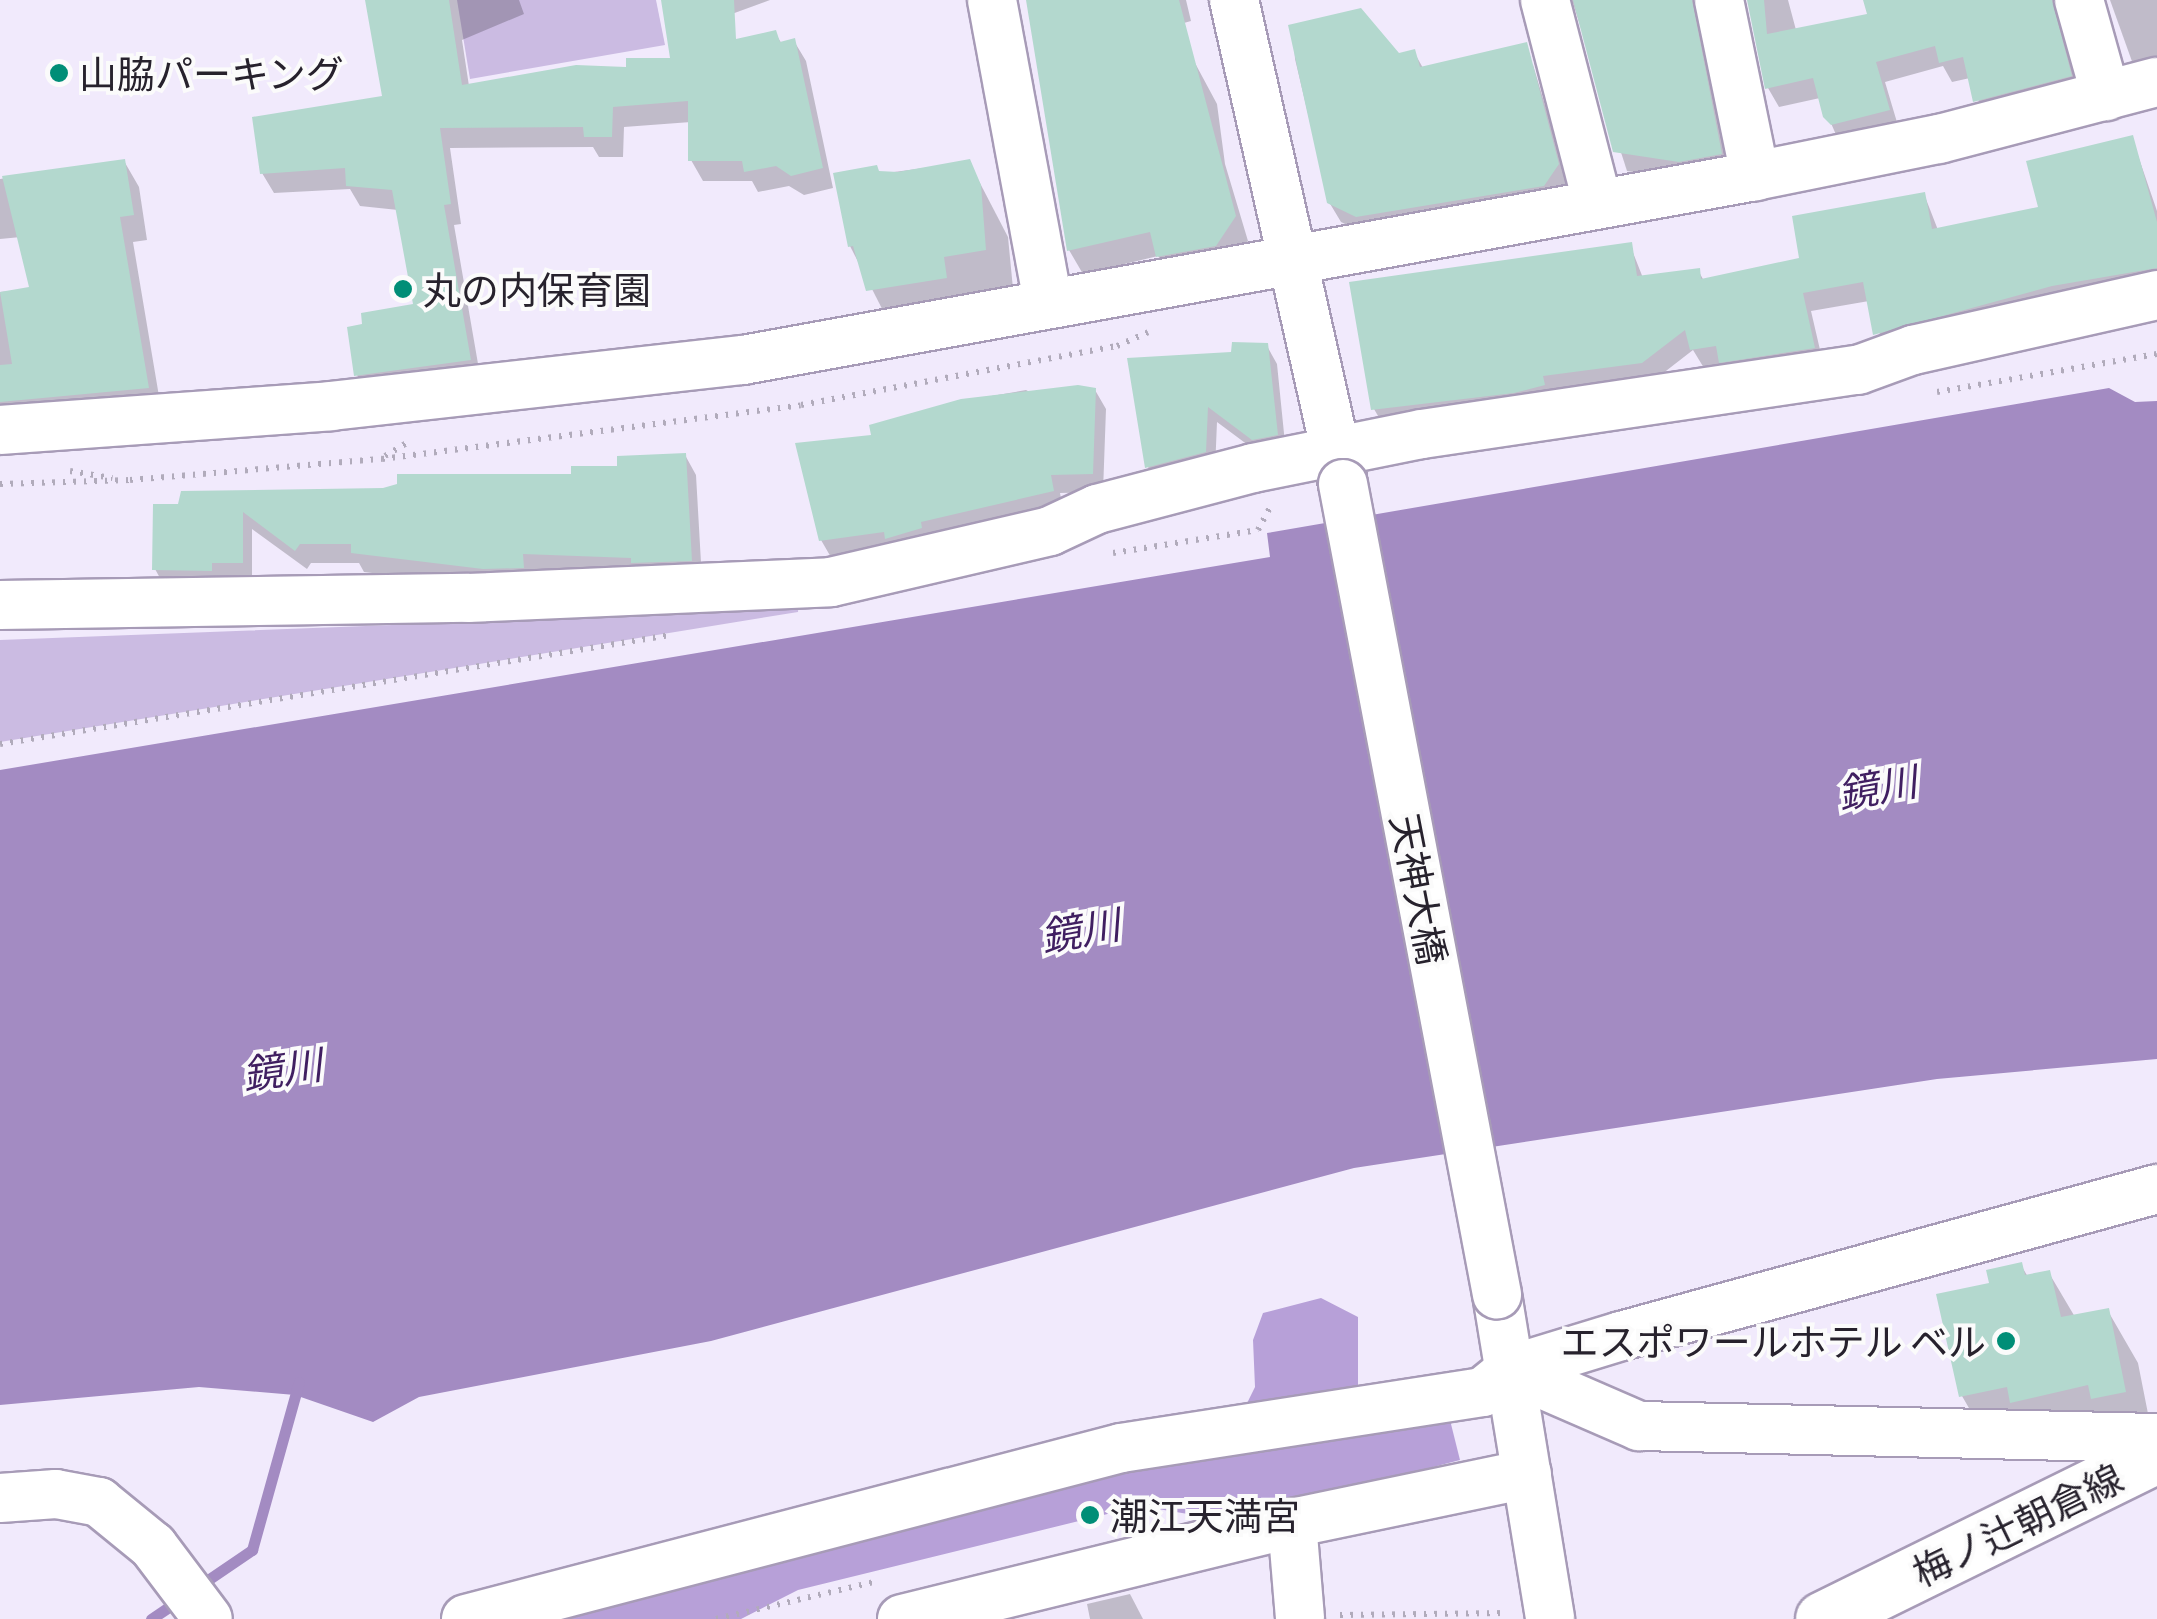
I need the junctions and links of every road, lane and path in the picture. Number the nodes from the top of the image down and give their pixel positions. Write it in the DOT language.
graph roads {
  1 [pos="992,0"];
  2 [pos="1234,0"];
  3 [pos="1545,0"];
  4 [pos="1719,0"];
  5 [pos="2079,0"];
  6 [pos="2157,82"];
  7 [pos="2106,96"];
  8 [pos="1755,176"];
  9 [pos="1596,201"];
  10 [pos="1296,258"];
  11 [pos="2157,296"];
  12 [pos="1048,301"];
  13 [pos="0,430"];
  14 [pos="1340,468"];
  15 [pos="1258,530"];
  16 [pos="1101,555"];
  17 [pos="0,605"];
  18 [pos="688,632"];
  19 [pos="0,744"];
  20 [pos="2157,1189"];
  21 [pos="1510,1370"];
  22 [pos="2157,1438"];
  23 [pos="2157,1455"];
  24 [pos="1528,1474"];
  25 [pos="0,1498"];
  26 [pos="1292,1522"];
  27 [pos="933,1615"];
  28 [pos="1318,1617"];
  29 [pos="1534,1617"];
  30 [pos="208,1619"];
  31 [pos="466,1619"];
  32 [pos="1823,1619"];
  1 -- 12 [label="street"];
  2 -- 10 [label="street, 天神大橋"];
  3 -- 9 [label="street"];
  4 -- 8 [label="street"];
  5 -- 7 [label="street"];
  6 -- 7 [label="street"];
  7 -- 8 [label="street"];
  8 -- 9 [label="street"];
  9 -- 10 [label="street"];
  10 -- 12 [label="street"];
  10 -- 14 [label="street, 天神大橋"];
  11 -- 14 [label="street"];
  12 -- 13 [label="street"];
  14 -- 17 [label="street"];
  14 -- 21 [label="street, 天神大橋, bridge"];
  15 -- 16 [label="path"];
  18 -- 19 [label="path"];
  20 -- 21 [label="street"];
  21 -- 22 [label="street"];
  21 -- 24 [label="street, 天神大橋"];
  21 -- 31 [label="street"];
  23 -- 32 [label="main road, 梅ノ辻朝倉線"];
  24 -- 26 [label="street"];
  24 -- 29 [label="street, 天神大橋"];
  25 -- 30 [label="street"];
  26 -- 27 [label="street"];
  26 -- 28 [label="street"];
  28 -- 29 [label="path"];
}
